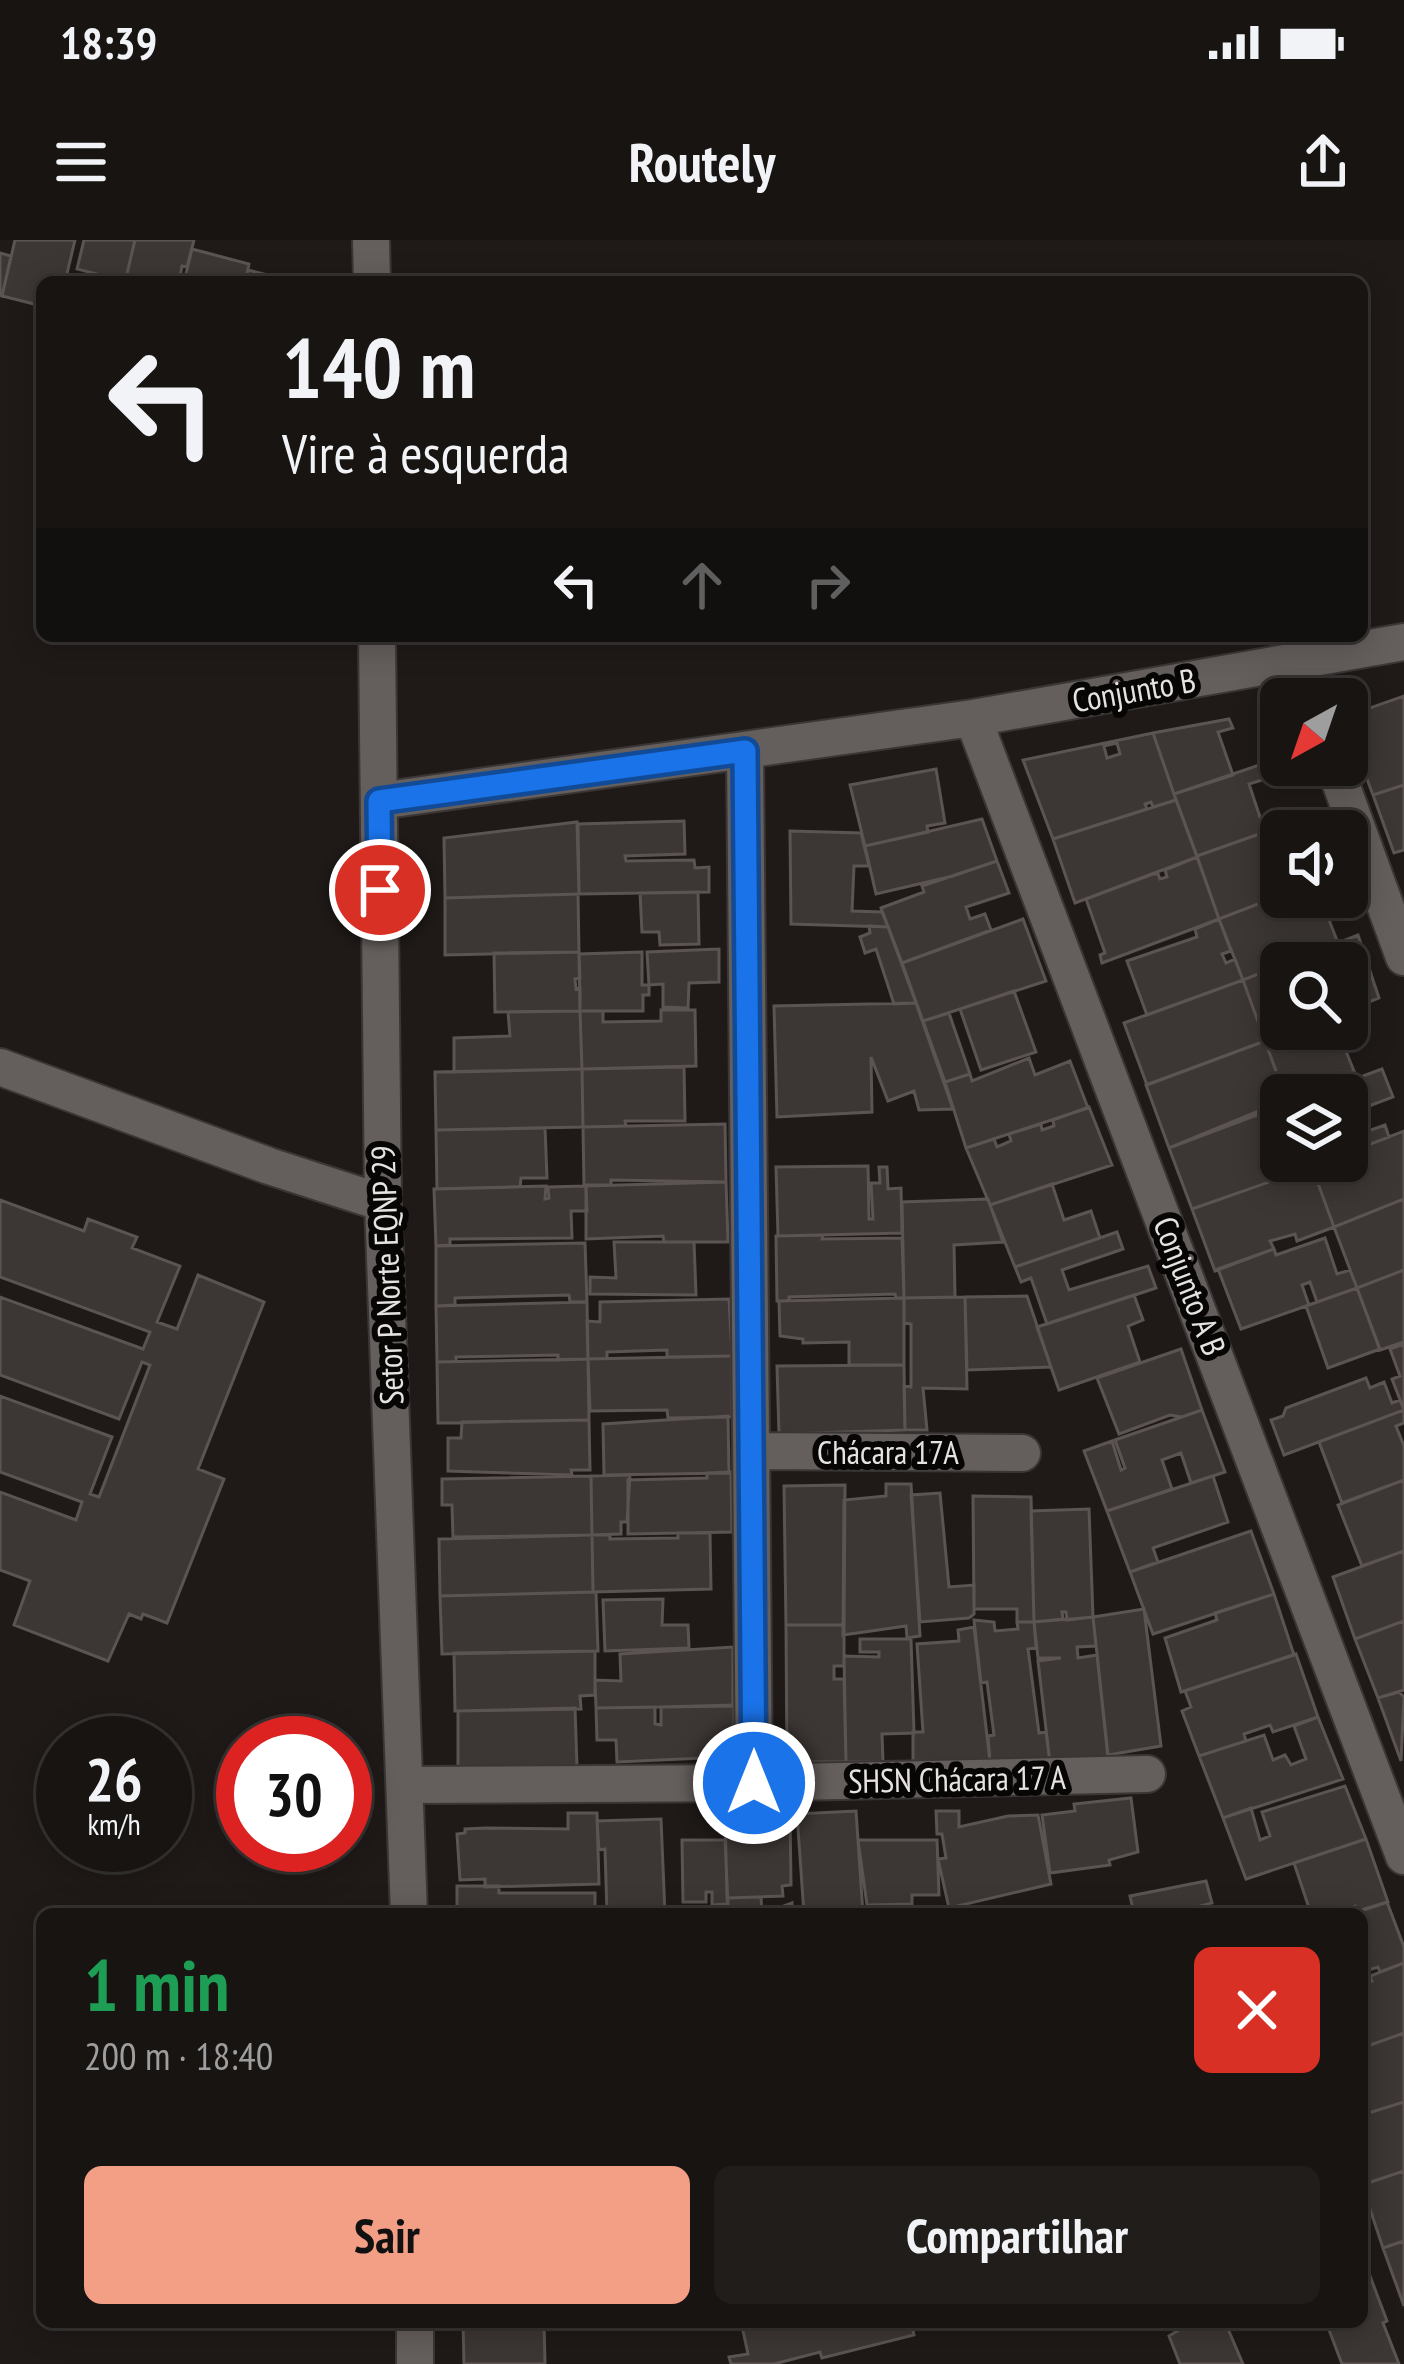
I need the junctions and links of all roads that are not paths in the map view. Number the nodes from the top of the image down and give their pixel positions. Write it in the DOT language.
graph roads {
  1 [pos="371,240"];
  2 [pos="372,276"];
  3 [pos="376,642"];
  4 [pos="1404,643"];
  5 [pos="1296,662"];
  6 [pos="1302,678"];
  7 [pos="973,718"];
  8 [pos="745,751"];
  9 [pos="1342,786"];
  10 [pos="379,801"];
  11 [pos="1404,957"];
  12 [pos="0,1066"];
  13 [pos="383,1203"];
  14 [pos="754,1451"];
  15 [pos="1022,1453"];
  16 [pos="1147,1774"];
  17 [pos="754,1783"];
  18 [pos="407,1785"];
  19 [pos="1404,1856"];
  20 [pos="409,1908"];
  21 [pos="415,2328"];
  22 [pos="416,2364"];
  1 -- 2 [label="street"];
  3 -- 10 [label="street, Setor P Norte EQNP 29"];
  4 -- 5 [label="street, Conjunto B"];
  5 -- 6 [label="street"];
  5 -- 7 [label="street, Conjunto B"];
  7 -- 8 [label="street, Conjunto B"];
  7 -- 19 [label="street, Conjunto A B"];
  8 -- 10 [label="street, Conjunto B"];
  8 -- 14 [label="street"];
  9 -- 11 [label="street"];
  10 -- 13 [label="street, Setor P Norte EQNP 29"];
  12 -- 13 [label="street"];
  13 -- 18 [label="street, Setor P Norte EQNP 29"];
  14 -- 15 [label="street, Chácara 17A"];
  14 -- 17 [label="street"];
  16 -- 17 [label="street, SHSN Chácara 17 A"];
  17 -- 18 [label="street, SHSN Chácara 17 A"];
  18 -- 20 [label="street, Setor P Norte EQNP 29"];
  21 -- 22 [label="street"];
}
